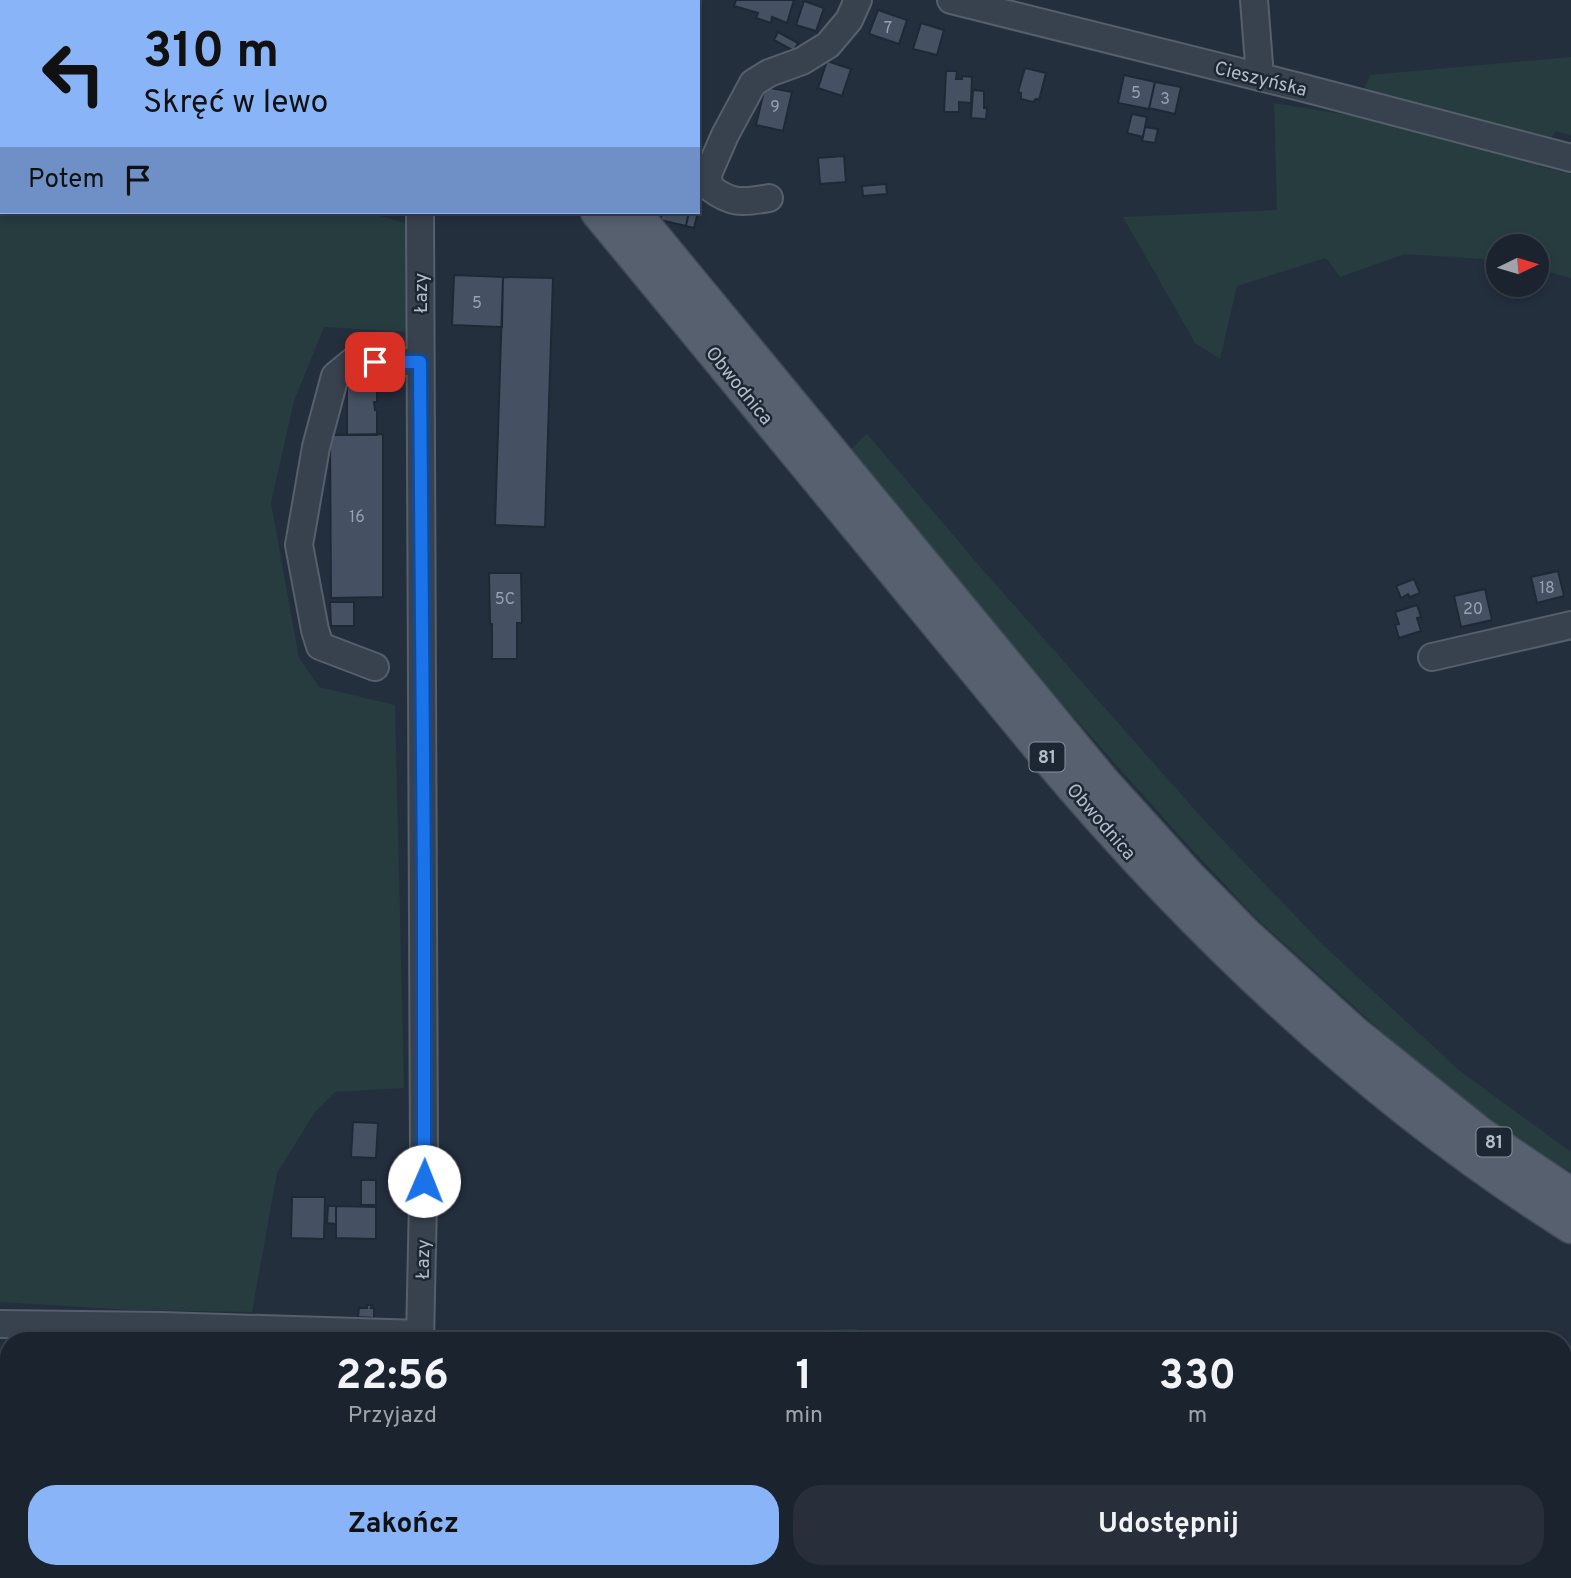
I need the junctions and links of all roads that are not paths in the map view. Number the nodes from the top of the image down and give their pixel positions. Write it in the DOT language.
graph roads {
  1 [pos="858,0"];
  2 [pos="951,0"];
  3 [pos="1254,0"];
  4 [pos="1260,77"];
  5 [pos="1571,158"];
  6 [pos="769,198"];
  7 [pos="420,214"];
  8 [pos="599,214"];
  9 [pos="636,214"];
  10 [pos="420,362"];
  11 [pos="1571,625"];
  12 [pos="1432,657"];
  13 [pos="375,667"];
  14 [pos="1571,1194"];
  15 [pos="1571,1227"];
  16 [pos="0,1324"];
  17 [pos="303,1332"];
  18 [pos="420,1332"];
  1 -- 6 [label="street"];
  2 -- 4 [label="street, Cieszyńska"];
  3 -- 4 [label="street"];
  4 -- 5 [label="street, Cieszyńska"];
  7 -- 10 [label="street, Łazy"];
  8 -- 15 [label="main road, Obwodnica / 81"];
  9 -- 14 [label="main road, Obwodnica / 81"];
  10 -- 13 [label="street"];
  10 -- 18 [label="street, Łazy"];
  11 -- 12 [label="street"];
  16 -- 17 [label="street"];
}
